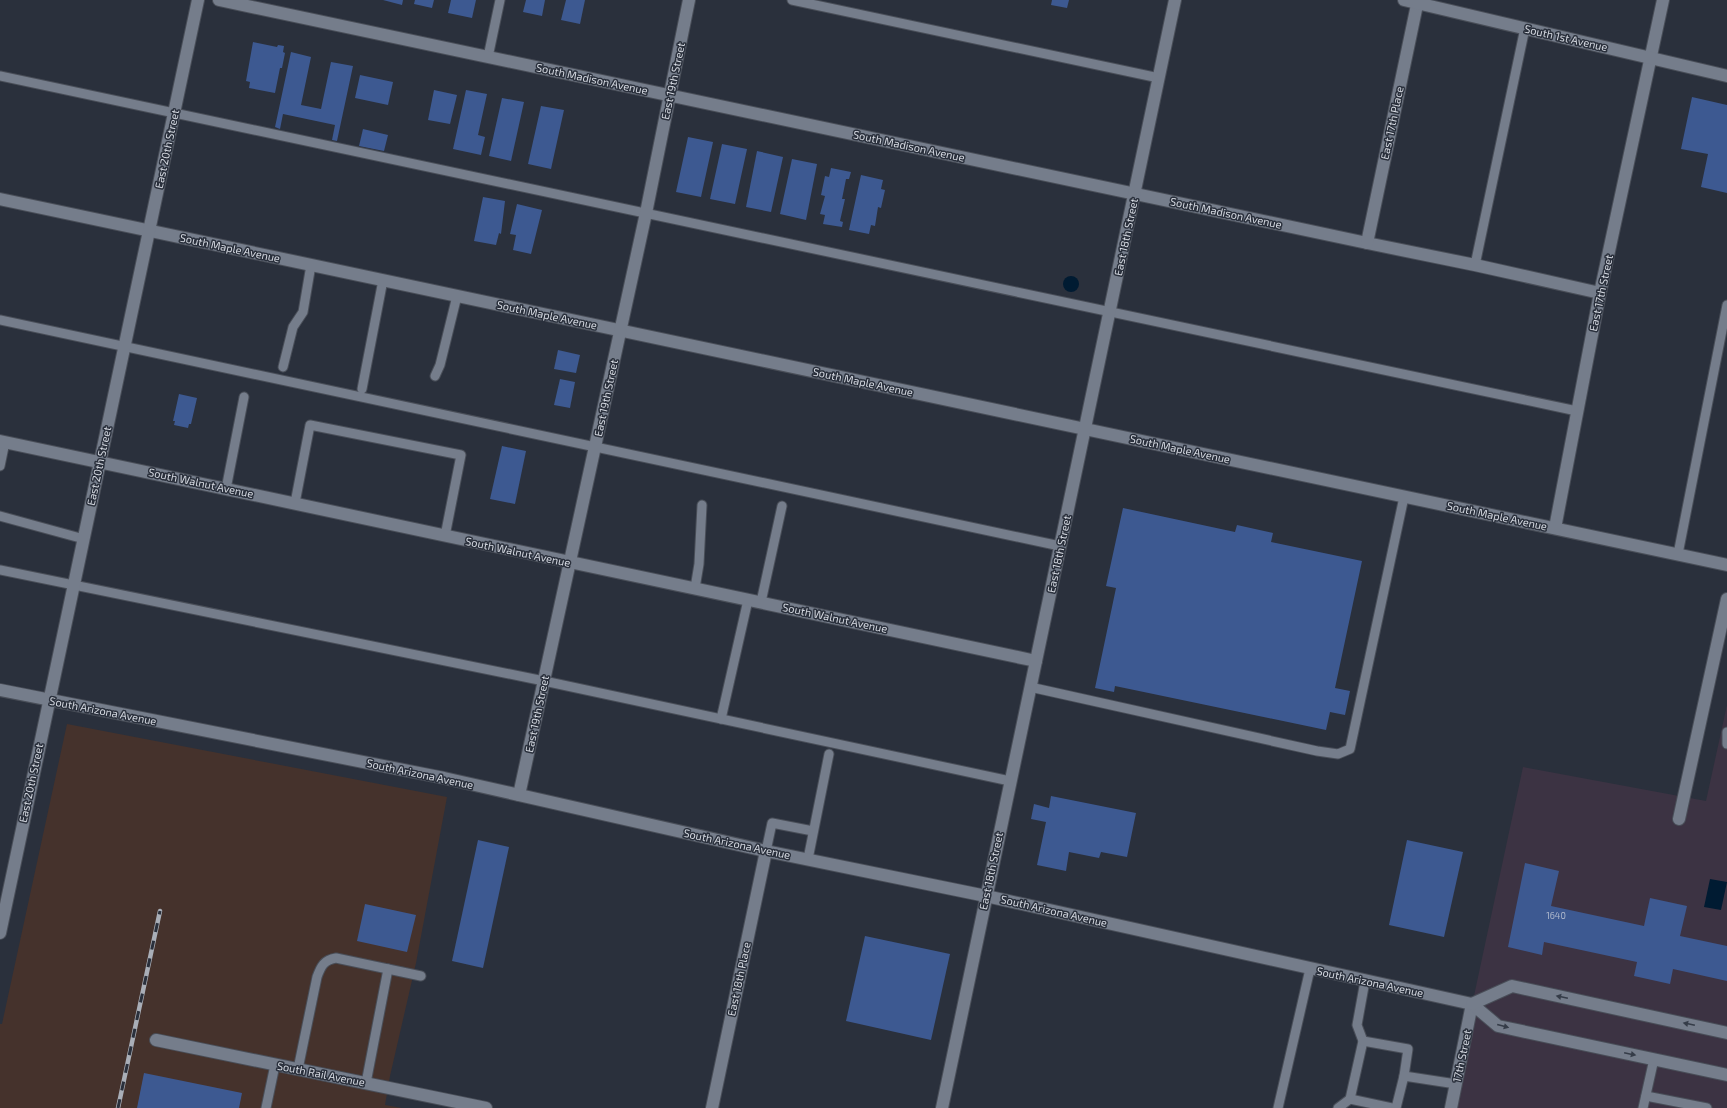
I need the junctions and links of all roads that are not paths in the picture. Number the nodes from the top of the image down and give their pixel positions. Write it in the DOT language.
graph roads {
  1 [pos="198,0"];
  2 [pos="218,0"];
  3 [pos="500,0"];
  4 [pos="689,0"];
  5 [pos="792,0"];
  6 [pos="1175,0"];
  7 [pos="1404,0"];
  8 [pos="1663,0"];
  9 [pos="1418,1"];
  10 [pos="1525,28"];
  11 [pos="488,57"];
  12 [pos="1651,58"];
  13 [pos="0,76"];
  14 [pos="1727,76"];
  15 [pos="1159,78"];
  16 [pos="670,96"];
  17 [pos="174,113"];
  18 [pos="1135,194"];
  19 [pos="0,199"];
  20 [pos="646,213"];
  21 [pos="149,231"];
  22 [pos="1367,243"];
  23 [pos="311,265"];
  24 [pos="1475,265"];
  25 [pos="383,280"];
  26 [pos="1600,293"];
  27 [pos="457,296"];
  28 [pos="1727,305"];
  29 [pos="1110,311"];
  30 [pos="0,320"];
  31 [pos="620,331"];
  32 [pos="125,347"];
  33 [pos="283,367"];
  34 [pos="435,376"];
  35 [pos="362,389"];
  36 [pos="244,397"];
  37 [pos="1577,411"];
  38 [pos="1085,429"];
  39 [pos="3,441"];
  40 [pos="595,447"];
  41 [pos="100,462"];
  42 [pos="0,466"];
  43 [pos="226,489"];
  44 [pos="1404,497"];
  45 [pos="295,504"];
  46 [pos="702,505"];
  47 [pos="782,506"];
  48 [pos="0,516"];
  49 [pos="1555,528"];
  50 [pos="445,536"];
  51 [pos="84,539"];
  52 [pos="1060,546"];
  53 [pos="1678,554"];
  54 [pos="570,563"];
  55 [pos="1727,565"];
  56 [pos="0,570"];
  57 [pos="74,585"];
  58 [pos="695,588"];
  59 [pos="1727,599"];
  60 [pos="748,600"];
  61 [pos="762,602"];
  62 [pos="1036,661"];
  63 [pos="544,681"];
  64 [pos="1030,687"];
  65 [pos="0,690"];
  66 [pos="48,700"];
  67 [pos="721,719"];
  68 [pos="1727,732"];
  69 [pos="1727,744"];
  70 [pos="829,754"];
  71 [pos="1010,781"];
  72 [pos="520,795"];
  73 [pos="1679,819"];
  74 [pos="814,832"];
  75 [pos="766,851"];
  76 [pos="808,859"];
  77 [pos="986,896"];
  78 [pos="0,933"];
  79 [pos="388,969"];
  80 [pos="1310,969"];
  81 [pos="421,976"];
  82 [pos="1365,981"];
  83 [pos="1472,1004"];
  84 [pos="1727,1033"];
  85 [pos="156,1040"];
  86 [pos="1363,1041"];
  87 [pos="1654,1059"];
  88 [pos="275,1065"];
  89 [pos="298,1069"];
  90 [pos="1727,1075"];
  91 [pos="1404,1076"];
  92 [pos="366,1083"];
  93 [pos="1456,1084"];
  94 [pos="1646,1096"];
  95 [pos="1350,1099"];
  96 [pos="266,1108"];
  97 [pos="486,1108"];
  98 [pos="712,1108"];
  99 [pos="942,1108"];
  100 [pos="1278,1108"];
  101 [pos="1338,1108"];
  102 [pos="1392,1108"];
  103 [pos="1396,1108"];
  104 [pos="1451,1108"];
  105 [pos="1643,1108"];
  106 [pos="1707,1108"];
  1 -- 17 [label="street, East 20th Street"];
  2 -- 11 [label="street, South Madison Avenue"];
  3 -- 11 [label="lane"];
  4 -- 16 [label="street, East 19th Street"];
  5 -- 15 [label="lane"];
  6 -- 15 [label="street, East 18th Street"];
  7 -- 9 [label="street, South 1st Avenue"];
  8 -- 12 [label="street, East 17th Street"];
  9 -- 10 [label="street, South 1st Avenue"];
  9 -- 22 [label="street, East 17th Place"];
  10 -- 12 [label="street, South 1st Avenue"];
  10 -- 24 [label="lane"];
  11 -- 16 [label="street, South Madison Avenue"];
  12 -- 14 [label="street, South 1st Avenue"];
  12 -- 26 [label="street, East 17th Street"];
  13 -- 17 [label="lane"];
  15 -- 18 [label="street, East 18th Street"];
  16 -- 18 [label="street, South Madison Avenue"];
  16 -- 20 [label="street, East 19th Street"];
  17 -- 20 [label="lane"];
  17 -- 21 [label="street, East 20th Street"];
  18 -- 22 [label="street, South Madison Avenue"];
  18 -- 29 [label="street, East 18th Street"];
  19 -- 21 [label="street, South Maple Avenue"];
  20 -- 29 [label="lane"];
  20 -- 31 [label="street, East 19th Street"];
  21 -- 23 [label="street, South Maple Avenue"];
  21 -- 32 [label="street, East 20th Street"];
  22 -- 24 [label="street, South Madison Avenue"];
  23 -- 25 [label="street, South Maple Avenue"];
  23 -- 33 [label="lane"];
  24 -- 26 [label="street, South Madison Avenue"];
  25 -- 27 [label="street, South Maple Avenue"];
  25 -- 35 [label="lane"];
  26 -- 37 [label="street, East 17th Street"];
  27 -- 31 [label="street, South Maple Avenue"];
  27 -- 34 [label="lane"];
  28 -- 53 [label="lane"];
  29 -- 37 [label="lane"];
  29 -- 38 [label="street, East 18th Street"];
  30 -- 32 [label="lane"];
  31 -- 38 [label="street, South Maple Avenue"];
  31 -- 40 [label="street, East 19th Street"];
  32 -- 40 [label="lane"];
  32 -- 41 [label="street, East 20th Street"];
  36 -- 43 [label="lane"];
  37 -- 49 [label="street, East 17th Street"];
  38 -- 44 [label="street, South Maple Avenue"];
  38 -- 52 [label="street, East 18th Street"];
  39 -- 41 [label="street, South Walnut Avenue"];
  39 -- 42 [label="lane"];
  40 -- 52 [label="lane"];
  40 -- 54 [label="street, East 19th Street"];
  41 -- 43 [label="street, South Walnut Avenue"];
  41 -- 51 [label="street, East 20th Street"];
  43 -- 45 [label="street, South Walnut Avenue"];
  44 -- 49 [label="street, South Maple Avenue"];
  44 -- 64 [label="lane"];
  45 -- 50 [label="street, South Walnut Avenue"];
  45 -- 50 [label="lane"];
  46 -- 58 [label="lane"];
  47 -- 61 [label="lane"];
  48 -- 51 [label="lane"];
  49 -- 53 [label="street, South Maple Avenue"];
  50 -- 54 [label="street, South Walnut Avenue"];
  51 -- 57 [label="street, East 20th Street"];
  52 -- 62 [label="street, East 18th Street"];
  53 -- 55 [label="street, South Maple Avenue"];
  54 -- 58 [label="street, South Walnut Avenue"];
  54 -- 63 [label="street, East 19th Street"];
  56 -- 57 [label="lane"];
  57 -- 63 [label="lane"];
  57 -- 66 [label="street, East 20th Street"];
  58 -- 60 [label="street, South Walnut Avenue"];
  59 -- 73 [label="street"];
  60 -- 61 [label="street, South Walnut Avenue"];
  60 -- 67 [label="lane"];
  61 -- 62 [label="street, South Walnut Avenue"];
  62 -- 64 [label="street, East 18th Street"];
  63 -- 67 [label="lane"];
  63 -- 72 [label="street, East 19th Street"];
  64 -- 71 [label="street, East 18th Street"];
  65 -- 66 [label="street, South Arizona Avenue"];
  66 -- 72 [label="street, South Arizona Avenue"];
  66 -- 78 [label="street, East 20th Street"];
  67 -- 71 [label="lane"];
  68 -- 69 [label="lane"];
  70 -- 74 [label="lane"];
  71 -- 77 [label="street, East 18th Street"];
  72 -- 75 [label="street, South Arizona Avenue"];
  74 -- 75 [label="lane"];
  74 -- 76 [label="lane"];
  75 -- 76 [label="street, South Arizona Avenue"];
  75 -- 98 [label="street, East 18th Place"];
  76 -- 77 [label="street, South Arizona Avenue"];
  77 -- 80 [label="street, South Arizona Avenue"];
  77 -- 99 [label="street, East 18th Street"];
  79 -- 81 [label="lane"];
  79 -- 89 [label="lane"];
  79 -- 92 [label="lane"];
  80 -- 82 [label="street, South Arizona Avenue"];
  80 -- 100 [label="lane"];
  82 -- 83 [label="street, South Arizona Avenue"];
  82 -- 86 [label="lane"];
  84 -- 83 [label="street, one-way"];
  83 -- 87 [label="street, South Arizona Avenue, one-way"];
  83 -- 93 [label="street, 17th Street"];
  85 -- 88 [label="street, South Rail Avenue"];
  86 -- 91 [label="lane"];
  86 -- 95 [label="lane"];
  87 -- 90 [label="street, South Arizona Avenue"];
  87 -- 94 [label="lane"];
  88 -- 89 [label="street, South Rail Avenue"];
  88 -- 96 [label="lane"];
  89 -- 92 [label="street, South Rail Avenue"];
  91 -- 93 [label="lane"];
  91 -- 103 [label="lane"];
  92 -- 97 [label="street, South Rail Avenue"];
  93 -- 104 [label="street, 17th Street"];
  94 -- 105 [label="lane"];
  94 -- 106 [label="lane"];
  95 -- 101 [label="lane"];
  95 -- 102 [label="lane"];
}
